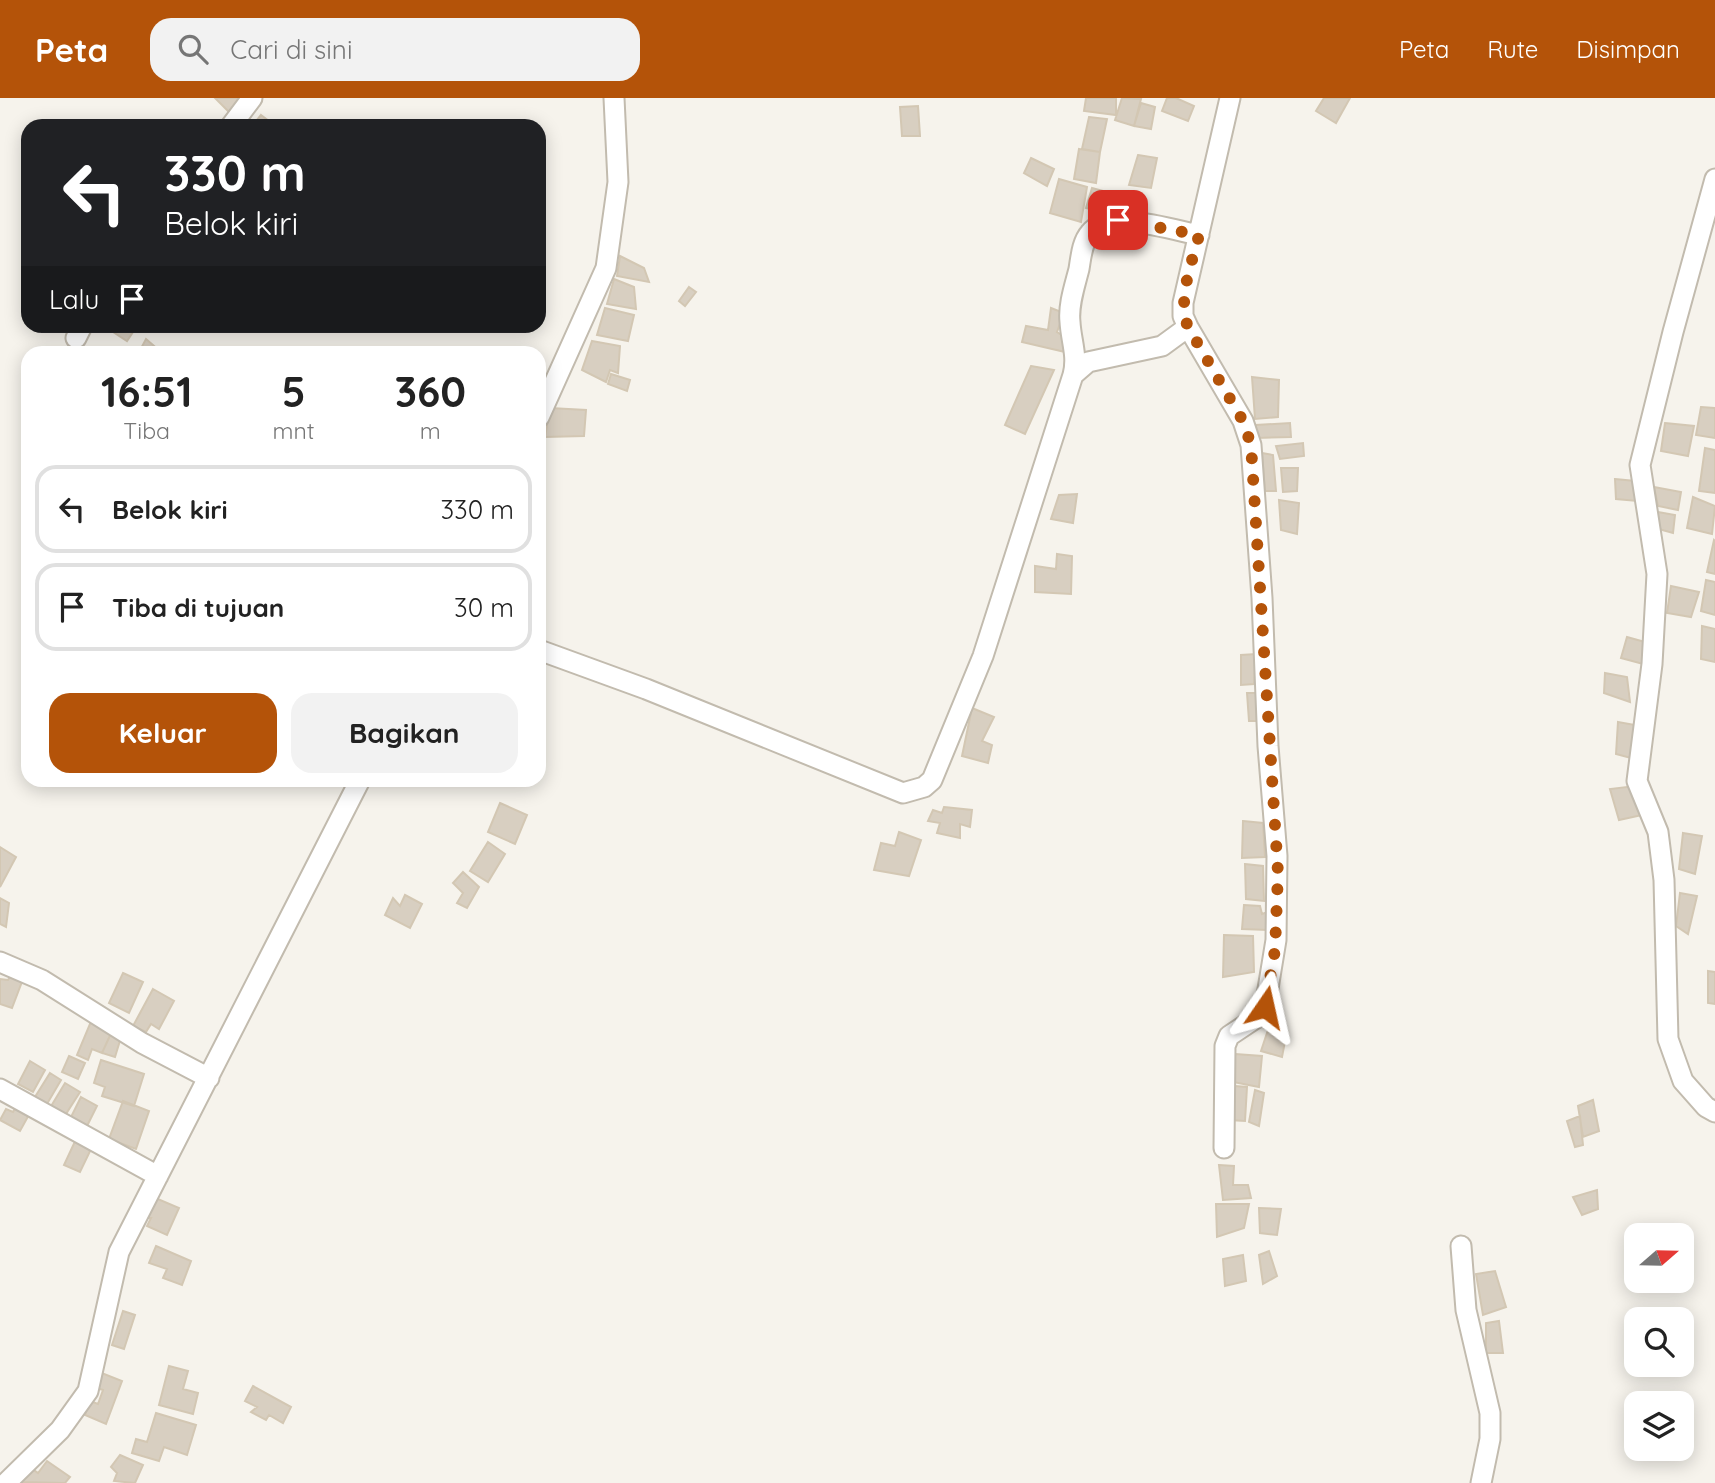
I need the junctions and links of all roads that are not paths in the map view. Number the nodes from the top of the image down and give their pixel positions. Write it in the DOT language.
graph roads {
  1 [pos="252,98"];
  2 [pos="614,98"];
  3 [pos="1230,98"];
  4 [pos="236,119"];
  5 [pos="1715,179"];
  6 [pos="1199,235"];
  7 [pos="1188,327"];
  8 [pos="1073,376"];
  9 [pos="546,401"];
  10 [pos="546,653"];
  11 [pos="356,787"];
  12 [pos="0,962"];
  13 [pos="209,1078"];
  14 [pos="0,1089"];
  15 [pos="1715,1112"];
  16 [pos="1224,1148"];
  17 [pos="159,1176"];
  18 [pos="1461,1246"];
  19 [pos="6,1483"];
  20 [pos="1481,1483"];
  1 -- 4 [label="street"];
  2 -- 9 [label="street"];
  3 -- 6 [label="street"];
  5 -- 15 [label="street"];
  6 -- 7 [label="street"];
  6 -- 8 [label="street"];
  7 -- 8 [label="street"];
  7 -- 16 [label="street"];
  8 -- 10 [label="street"];
  11 -- 13 [label="street"];
  12 -- 13 [label="street"];
  13 -- 17 [label="street"];
  14 -- 17 [label="street"];
  17 -- 19 [label="street"];
  18 -- 20 [label="street"];
}
